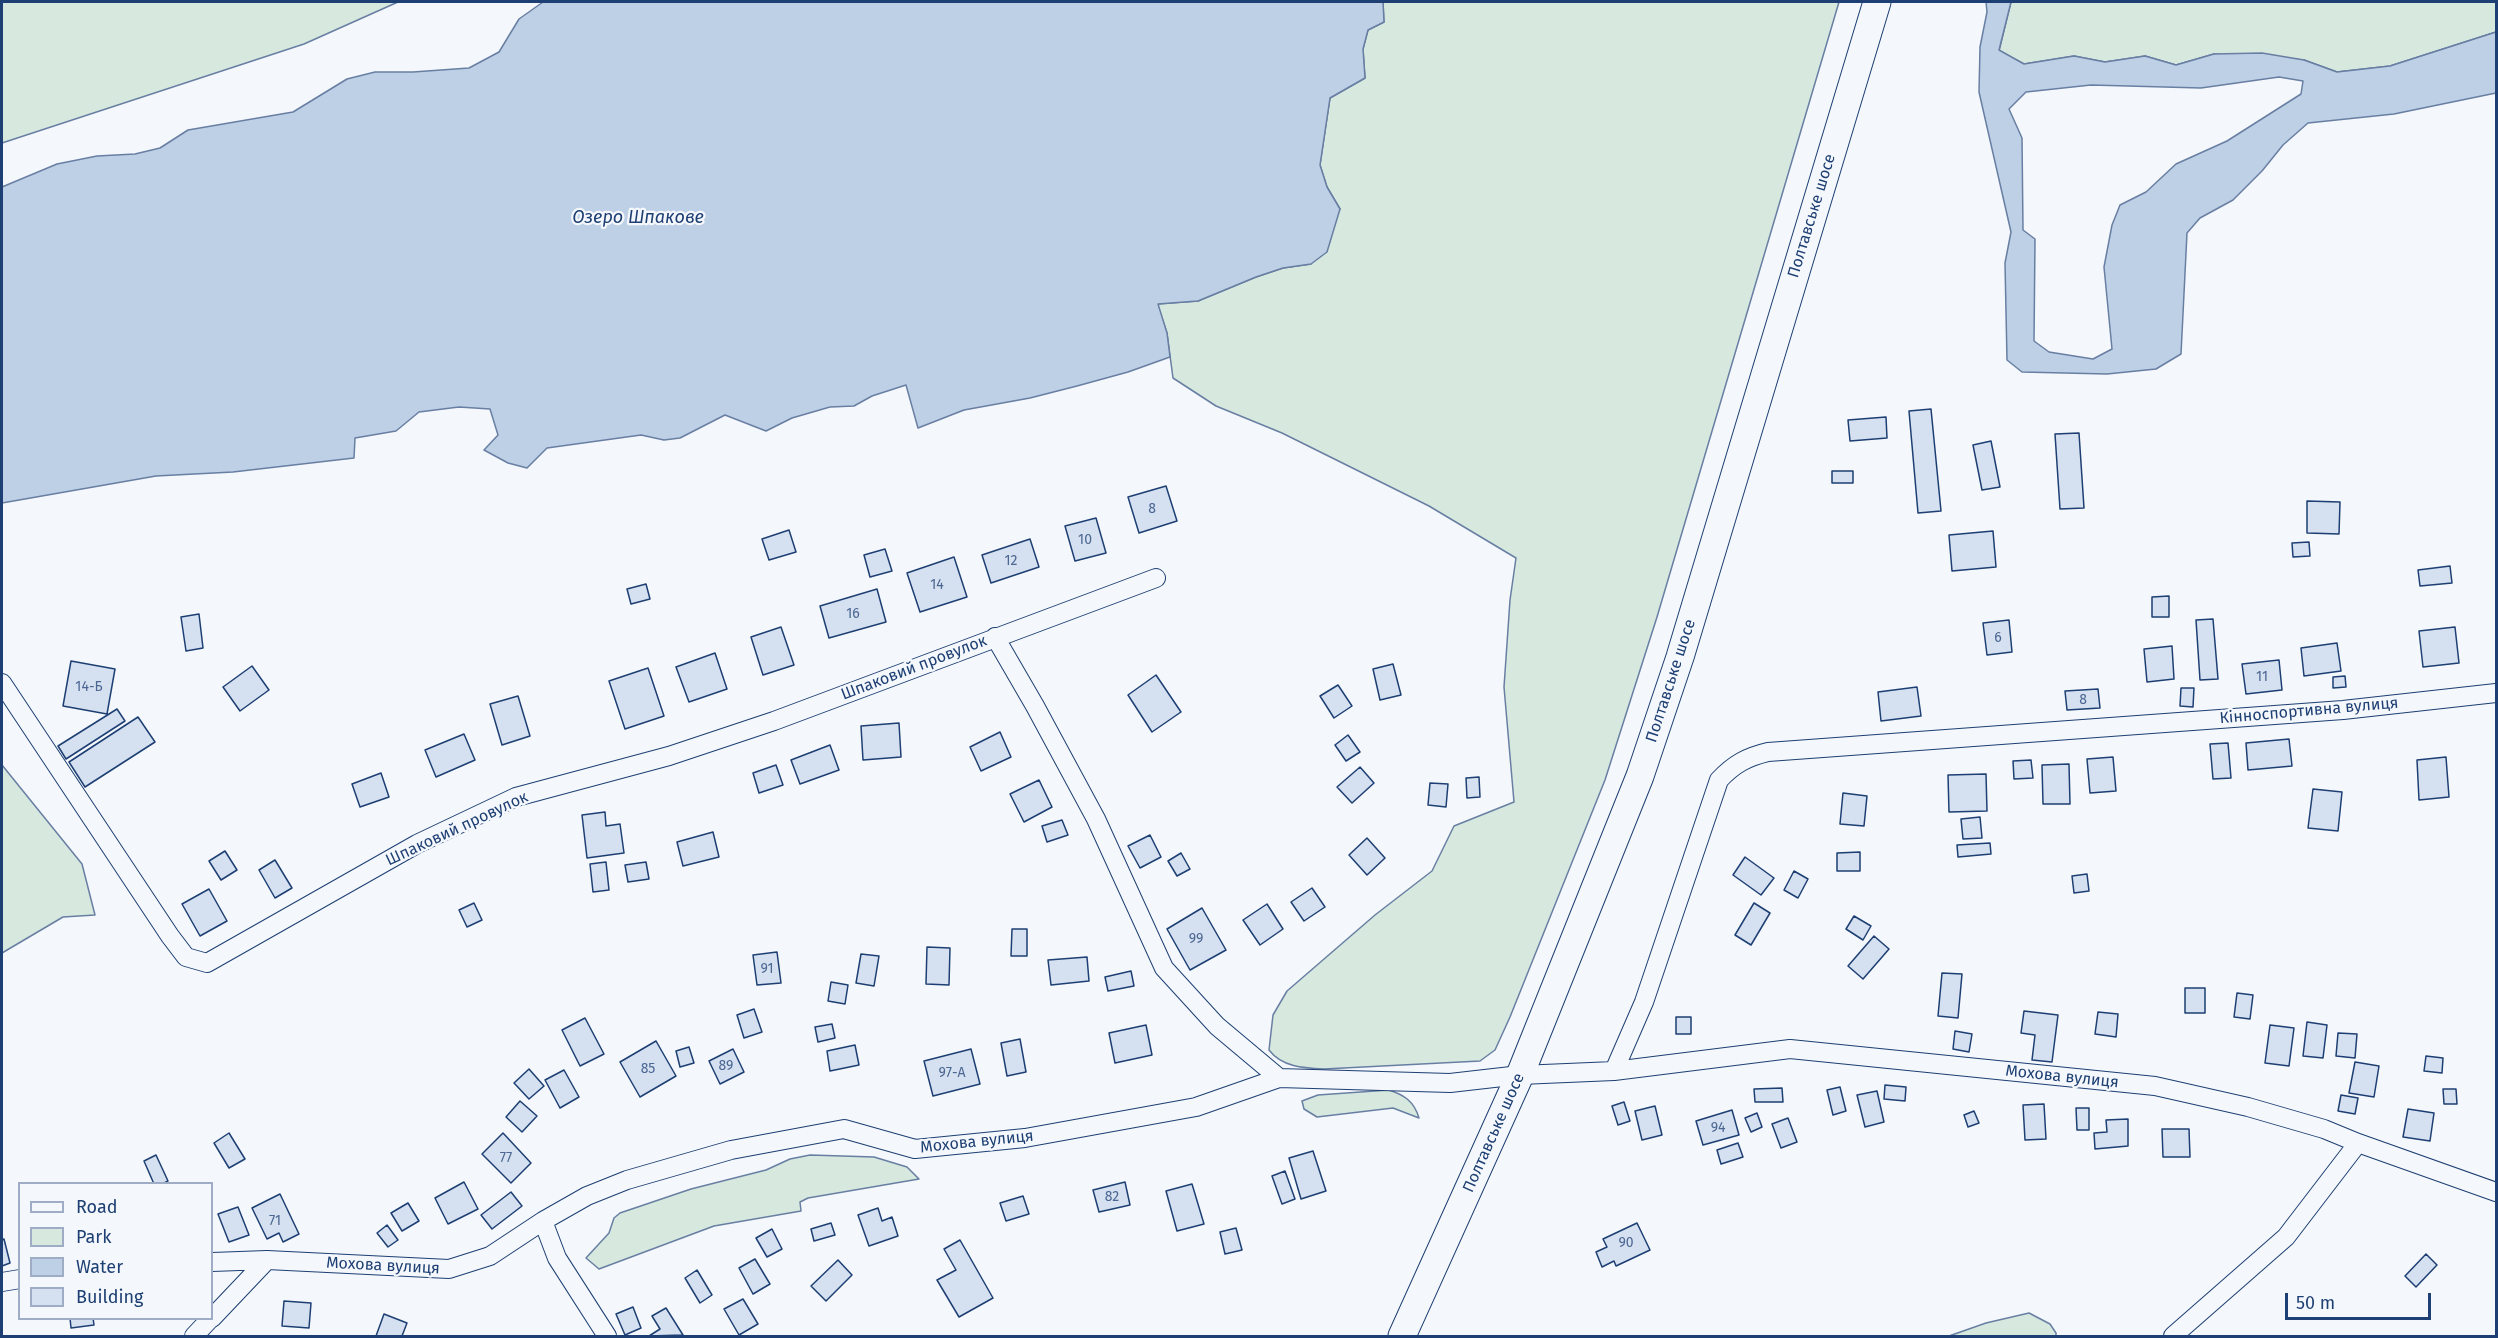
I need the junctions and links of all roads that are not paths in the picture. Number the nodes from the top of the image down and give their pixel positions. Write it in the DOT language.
graph roads {
  1 [pos="1877,2"];
  2 [pos="1156,578"];
  3 [pos="995,637"];
  4 [pos="2,684"];
  5 [pos="2496,693"];
  6 [pos="1614,1071"];
  7 [pos="1520,1075"];
  8 [pos="1279,1078"];
  9 [pos="2358,1143"];
  10 [pos="2496,1192"];
  11 [pos="543,1221"];
  12 [pos="267,1260"];
  13 [pos="213,1262"];
  14 [pos="18,1279"];
  15 [pos="2,1282"];
  16 [pos="213,1316"];
  17 [pos="209,1320"];
  18 [pos="194,1336"];
  19 [pos="607,1336"];
  20 [pos="1401,1336"];
  21 [pos="2173,1336"];
  1 -- 7 [label="main road, Полтавське шосе"];
  2 -- 3 [label="street, Шпаковий провулок"];
  3 -- 4 [label="street, Шпаковий провулок"];
  3 -- 8 [label="street"];
  5 -- 6 [label="street, Кінноспортивна вулиця"];
  6 -- 7 [label="street, Мохова вулиця"];
  6 -- 9 [label="street, Мохова вулиця"];
  7 -- 8 [label="street, Мохова вулиця"];
  7 -- 20 [label="main road, Полтавське шосе"];
  8 -- 11 [label="street, Мохова вулиця"];
  9 -- 10 [label="street, Мохова вулиця"];
  9 -- 21 [label="street"];
  11 -- 12 [label="street, Мохова вулиця"];
  11 -- 19 [label="street"];
  12 -- 13 [label="street, Мохова вулиця"];
  12 -- 16 [label="street"];
  14 -- 15 [label="street"];
  17 -- 18 [label="street"];
}
